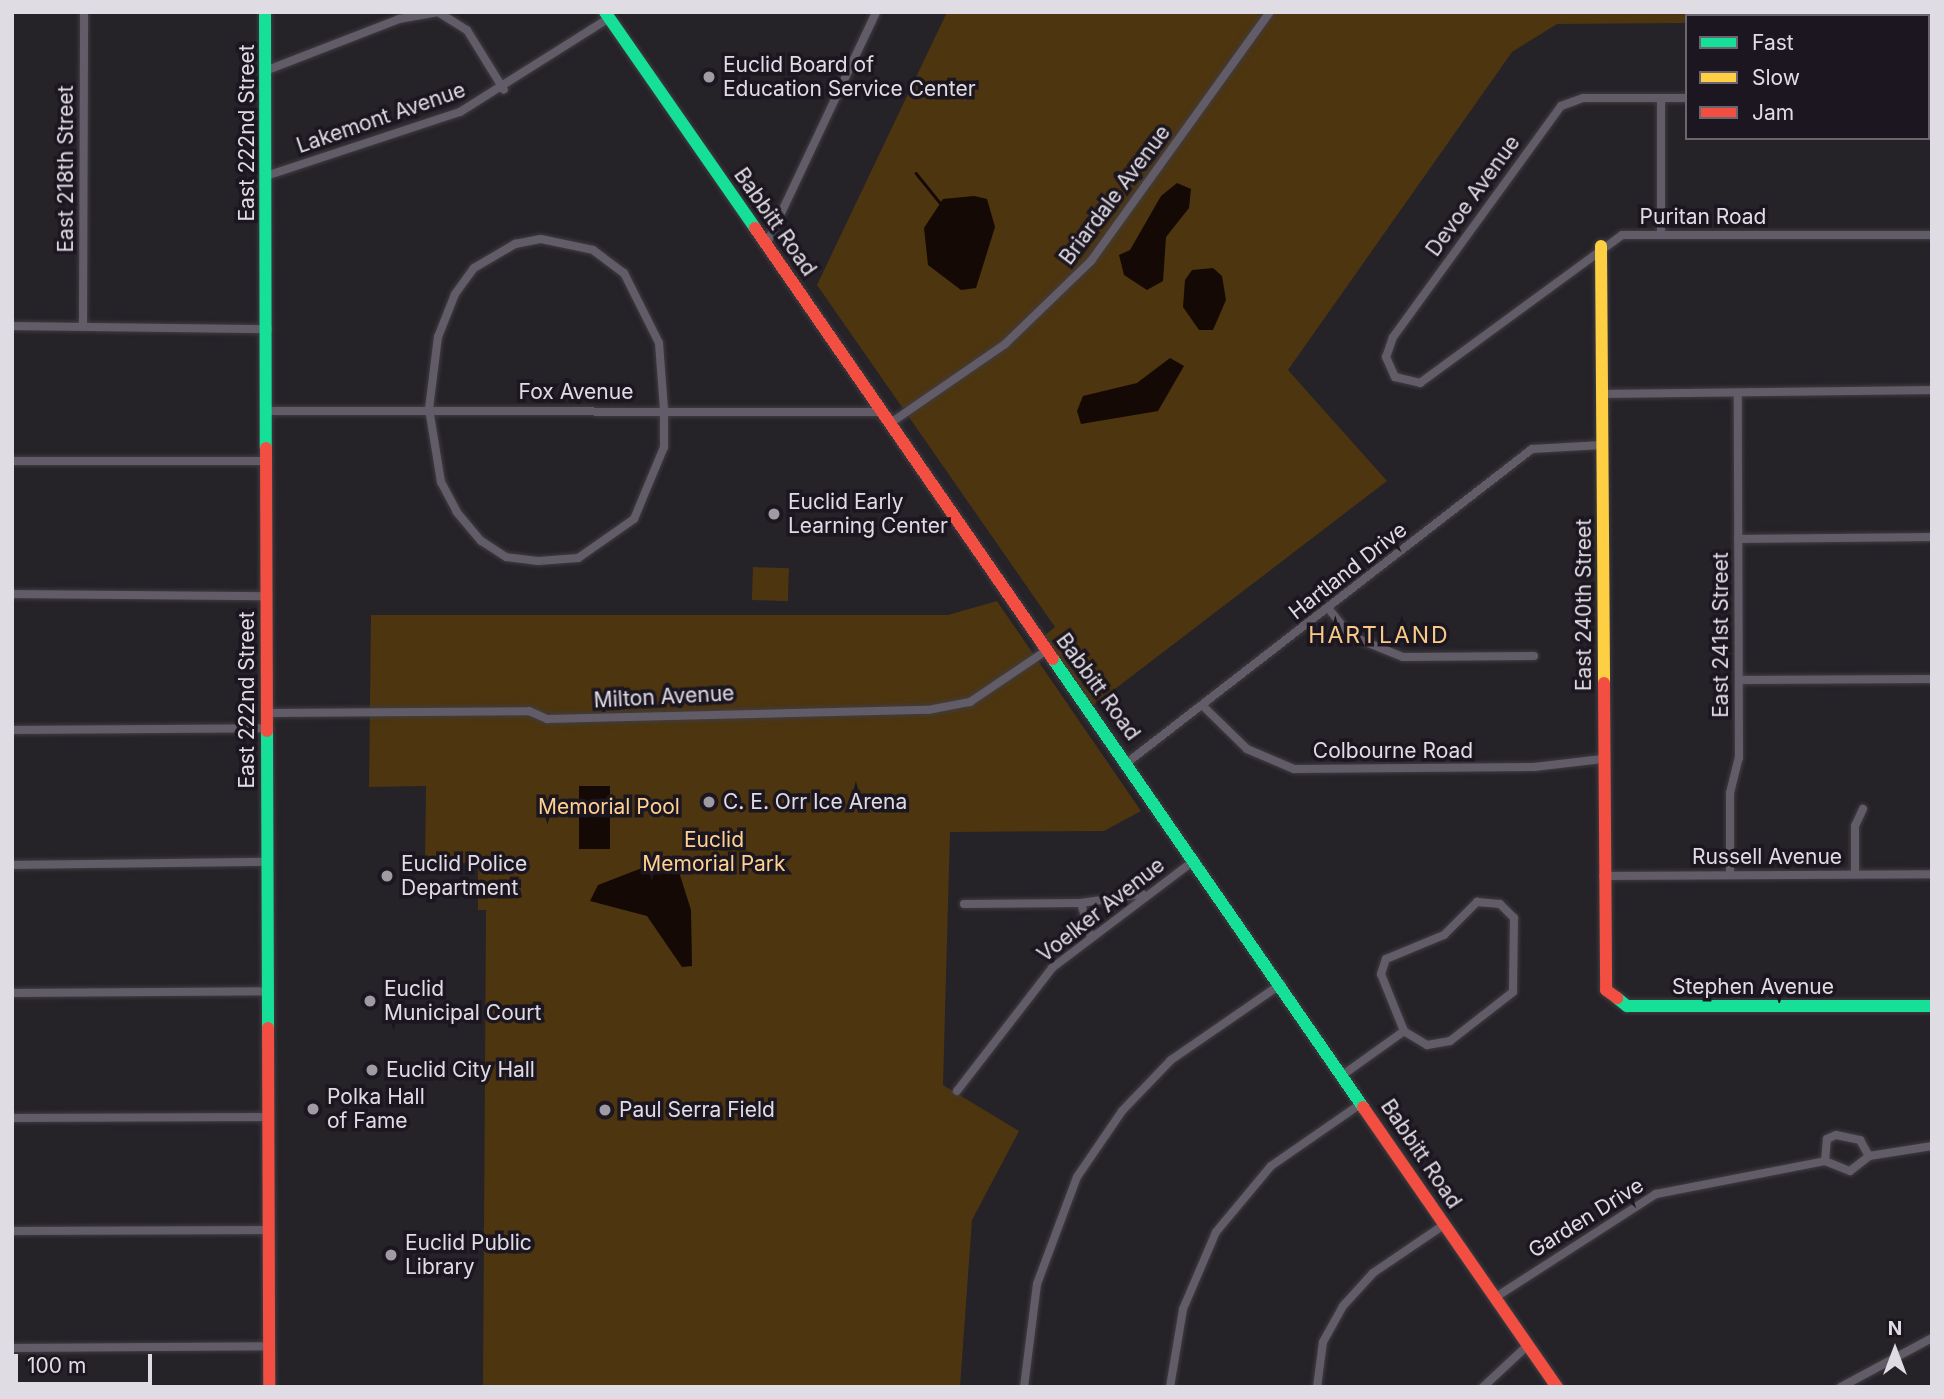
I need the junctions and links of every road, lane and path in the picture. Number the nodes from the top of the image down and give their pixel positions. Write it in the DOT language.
graph roads {
  1 [pos="83,12"];
  2 [pos="265,12"];
  3 [pos="876,12"];
  4 [pos="1270,12"];
  5 [pos="607,15"];
  6 [pos="265,71"];
  7 [pos="504,90"];
  8 [pos="1661,98"];
  9 [pos="1685,98"];
  10 [pos="266,176"];
  11 [pos="1932,234"];
  12 [pos="1661,235"];
  13 [pos="767,243"];
  14 [pos="1601,246"];
  15 [pos="12,326"];
  16 [pos="83,326"];
  17 [pos="268,329"];
  18 [pos="1437,372"];
  19 [pos="1932,390"];
  20 [pos="1738,393"];
  21 [pos="1603,394"];
  22 [pos="429,410"];
  23 [pos="664,410"];
  24 [pos="267,411"];
  25 [pos="888,417"];
  26 [pos="1602,446"];
  27 [pos="12,461"];
  28 [pos="266,461"];
  29 [pos="1932,537"];
  30 [pos="1738,539"];
  31 [pos="12,594"];
  32 [pos="266,596"];
  33 [pos="1328,608"];
  34 [pos="1047,650"];
  35 [pos="1534,656"];
  36 [pos="1932,679"];
  37 [pos="1739,680"];
  38 [pos="1204,707"];
  39 [pos="267,713"];
  40 [pos="267,728"];
  41 [pos="12,730"];
  42 [pos="1603,759"];
  43 [pos="1128,762"];
  44 [pos="1863,809"];
  45 [pos="1195,860"];
  46 [pos="267,862"];
  47 [pos="12,864"];
  48 [pos="1730,874"];
  49 [pos="1855,874"];
  50 [pos="1932,874"];
  51 [pos="1603,876"];
  52 [pos="1145,894"];
  53 [pos="964,904"];
  54 [pos="1081,904"];
  55 [pos="1091,937"];
  56 [pos="1603,964"];
  57 [pos="1281,984"];
  58 [pos="269,991"];
  59 [pos="12,993"];
  60 [pos="1932,1006"];
  61 [pos="1404,1031"];
  62 [pos="1344,1074"];
  63 [pos="957,1091"];
  64 [pos="1362,1103"];
  65 [pos="270,1117"];
  66 [pos="12,1118"];
  67 [pos="1932,1146"];
  68 [pos="1869,1156"];
  69 [pos="1825,1161"];
  70 [pos="1445,1224"];
  71 [pos="270,1230"];
  72 [pos="12,1231"];
  73 [pos="1496,1297"];
  74 [pos="1932,1338"];
  75 [pos="1528,1345"];
  76 [pos="270,1346"];
  77 [pos="12,1348"];
  78 [pos="269,1387"];
  79 [pos="1024,1387"];
  80 [pos="1170,1387"];
  81 [pos="1317,1387"];
  82 [pos="1483,1387"];
  83 [pos="1557,1387"];
  84 [pos="1841,1387"];
  1 -- 16 [label="street, East 218th Street"];
  2 -- 6 [label="street, East 222nd Street"];
  3 -- 13 [label="street"];
  4 -- 25 [label="street, Briardale Avenue"];
  5 -- 7 [label="street, Lakemont Avenue"];
  5 -- 13 [label="street, Babbitt Road"];
  6 -- 7 [label="street"];
  6 -- 10 [label="street, East 222nd Street"];
  7 -- 10 [label="street, Lakemont Avenue"];
  8 -- 9 [label="street, Devoe Avenue"];
  8 -- 12 [label="street"];
  8 -- 18 [label="street, Devoe Avenue"];
  10 -- 17 [label="street, East 222nd Street"];
  11 -- 12 [label="street, Puritan Road"];
  12 -- 14 [label="street, Puritan Road"];
  13 -- 25 [label="street, Babbitt Road"];
  14 -- 18 [label="street, Puritan Road"];
  14 -- 21 [label="street, East 240th Street"];
  15 -- 16 [label="street"];
  16 -- 17 [label="street"];
  17 -- 24 [label="street, East 222nd Street"];
  19 -- 20 [label="street"];
  20 -- 21 [label="street"];
  20 -- 30 [label="street, East 241st Street"];
  21 -- 26 [label="street, East 240th Street"];
  22 -- 23 [label="street, Fox Avenue"];
  22 -- 23 [label="street"];
  22 -- 23 [label="street"];
  22 -- 24 [label="street, Fox Avenue"];
  23 -- 25 [label="street, Fox Avenue"];
  24 -- 28 [label="street, East 222nd Street"];
  25 -- 34 [label="street, Babbitt Road"];
  26 -- 33 [label="street, Hartland Drive"];
  26 -- 42 [label="street, East 240th Street"];
  27 -- 28 [label="street"];
  28 -- 32 [label="street, East 222nd Street"];
  29 -- 30 [label="street"];
  30 -- 37 [label="street, East 241st Street"];
  31 -- 32 [label="street"];
  32 -- 39 [label="street, East 222nd Street"];
  33 -- 35 [label="street"];
  33 -- 38 [label="street, Hartland Drive"];
  34 -- 39 [label="street, Milton Avenue"];
  34 -- 43 [label="street, Babbitt Road"];
  36 -- 37 [label="street"];
  37 -- 48 [label="street, East 241st Street"];
  38 -- 42 [label="street, Colbourne Road"];
  38 -- 43 [label="street, Hartland Drive"];
  39 -- 40 [label="street, East 222nd Street"];
  40 -- 41 [label="street"];
  40 -- 46 [label="street, East 222nd Street"];
  42 -- 51 [label="street, East 240th Street"];
  43 -- 45 [label="street, Babbitt Road"];
  44 -- 49 [label="street"];
  45 -- 52 [label="street, Voelker Avenue"];
  45 -- 57 [label="street, Babbitt Road"];
  46 -- 47 [label="street"];
  46 -- 58 [label="street, East 222nd Street"];
  48 -- 49 [label="street, Russell Avenue"];
  48 -- 51 [label="street, Russell Avenue"];
  49 -- 50 [label="street, Russell Avenue"];
  51 -- 56 [label="street, East 240th Street"];
  52 -- 54 [label="street"];
  52 -- 55 [label="street, Voelker Avenue"];
  53 -- 54 [label="street"];
  54 -- 55 [label="street"];
  55 -- 63 [label="street, Voelker Avenue"];
  56 -- 60 [label="street, Stephen Avenue"];
  57 -- 62 [label="street, Babbitt Road"];
  57 -- 79 [label="street"];
  58 -- 59 [label="street"];
  58 -- 65 [label="street, East 222nd Street"];
  61 -- 61 [label="street"];
  61 -- 62 [label="street"];
  62 -- 64 [label="street, Babbitt Road"];
  64 -- 70 [label="street, Babbitt Road"];
  64 -- 80 [label="street"];
  65 -- 66 [label="street"];
  65 -- 71 [label="street, East 222nd Street"];
  67 -- 68 [label="street, Garden Drive"];
  68 -- 69 [label="street, Garden Drive"];
  68 -- 69 [label="street"];
  69 -- 73 [label="street, Garden Drive"];
  70 -- 73 [label="street, Babbitt Road"];
  70 -- 81 [label="street"];
  71 -- 72 [label="street"];
  71 -- 76 [label="street, East 222nd Street"];
  73 -- 75 [label="street, Babbitt Road"];
  74 -- 84 [label="street"];
  75 -- 82 [label="street"];
  75 -- 83 [label="street, Babbitt Road"];
  76 -- 77 [label="street"];
  76 -- 78 [label="street, East 222nd Street"];
}
